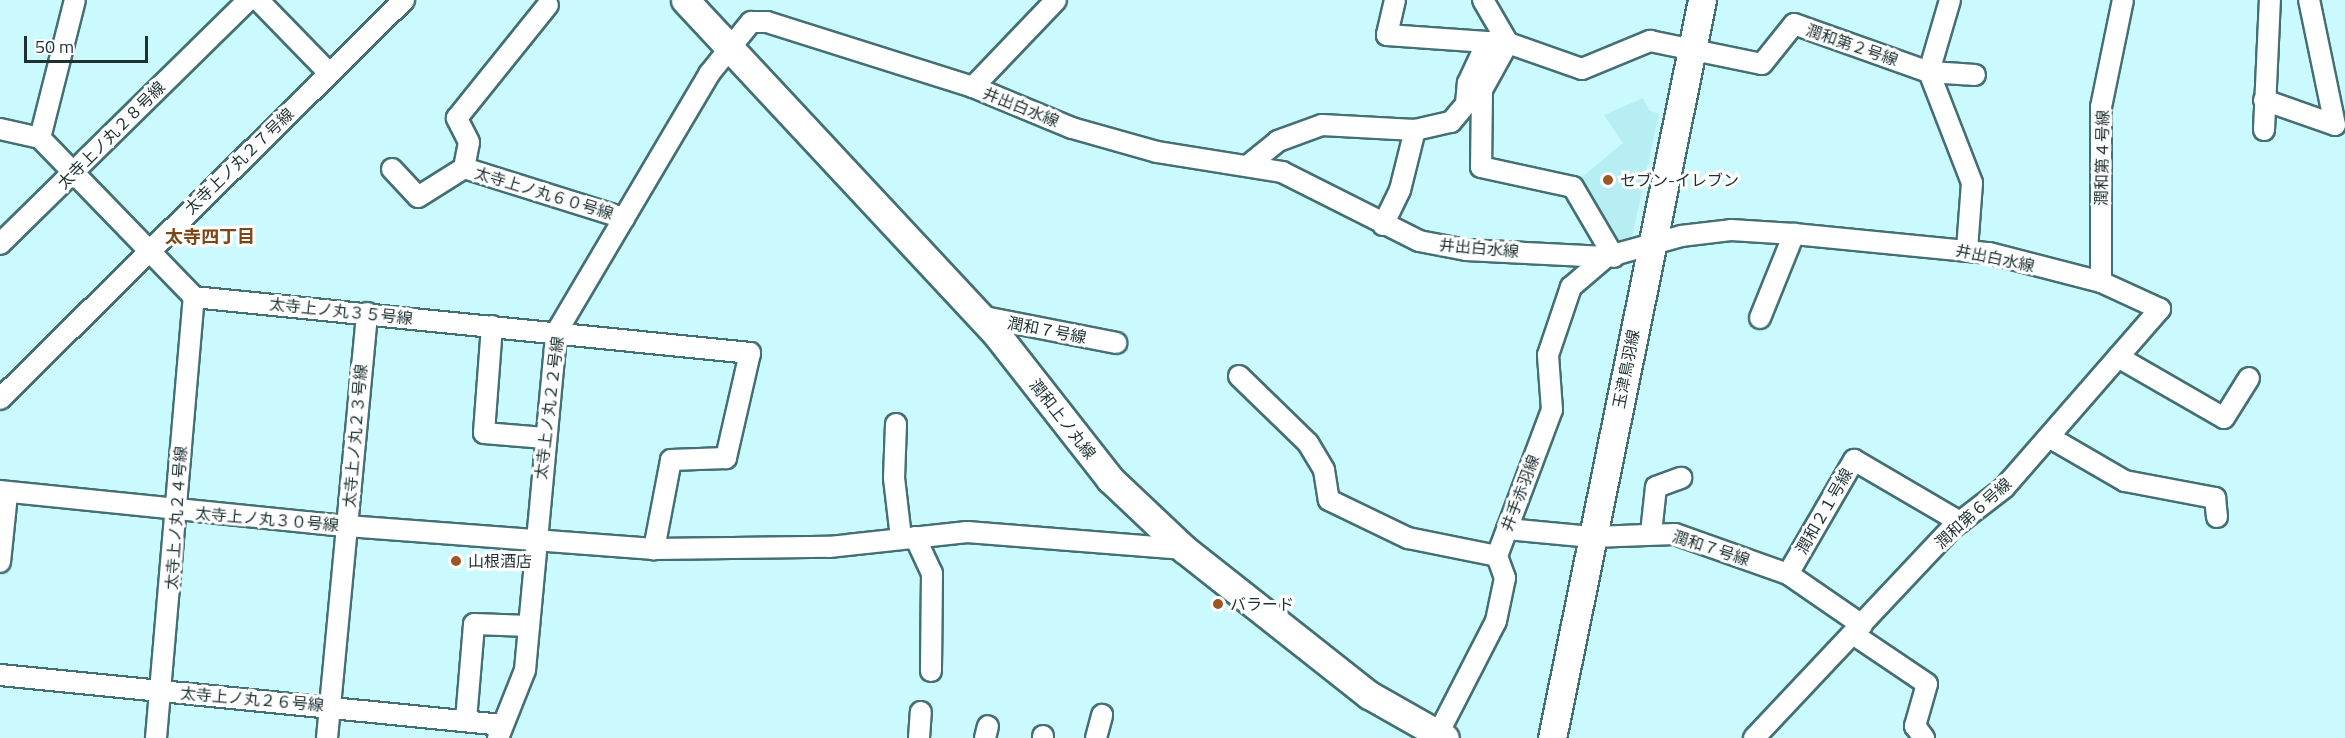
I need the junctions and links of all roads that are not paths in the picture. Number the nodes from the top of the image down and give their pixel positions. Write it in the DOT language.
graph roads {
  1 [pos="75,0"];
  2 [pos="248,0"];
  3 [pos="258,0"];
  4 [pos="404,0"];
  5 [pos="685,0"];
  6 [pos="1056,0"];
  7 [pos="1395,0"];
  8 [pos="1483,0"];
  9 [pos="1702,0"];
  10 [pos="1950,0"];
  11 [pos="2123,0"];
  12 [pos="2270,0"];
  13 [pos="2309,0"];
  14 [pos="548,5"];
  15 [pos="1487,42"];
  16 [pos="1508,43"];
  17 [pos="728,46"];
  18 [pos="1692,50"];
  19 [pos="1929,72"];
  20 [pos="329,73"];
  21 [pos="1974,75"];
  22 [pos="973,87"];
  23 [pos="1475,95"];
  24 [pos="2264,100"];
  25 [pos="0,129"];
  26 [pos="1415,130"];
  27 [pos="2264,130"];
  28 [pos="40,138"];
  29 [pos="1251,163"];
  30 [pos="464,168"];
  31 [pos="392,169"];
  32 [pos="72,173"];
  33 [pos="624,218"];
  34 [pos="1383,225"];
  35 [pos="1794,234"];
  36 [pos="0,244"];
  37 [pos="1651,246"];
  38 [pos="149,249"];
  39 [pos="1967,250"];
  40 [pos="1610,257"];
  41 [pos="2101,282"];
  42 [pos="194,297"];
  43 [pos="2160,309"];
  44 [pos="367,313"];
  45 [pos="979,316"];
  46 [pos="1760,318"];
  47 [pos="492,326"];
  48 [pos="556,333"];
  49 [pos="1116,343"];
  50 [pos="2118,357"];
  51 [pos="1239,376"];
  52 [pos="2249,378"];
  53 [pos="0,399"];
  54 [pos="896,424"];
  55 [pos="2049,437"];
  56 [pos="545,438"];
  57 [pos="1681,478"];
  58 [pos="4,492"];
  59 [pos="177,510"];
  60 [pos="2217,517"];
  61 [pos="1960,522"];
  62 [pos="347,526"];
  63 [pos="1507,529"];
  64 [pos="1651,533"];
  65 [pos="1592,537"];
  66 [pos="908,538"];
  67 [pos="534,540"];
  68 [pos="654,549"];
  69 [pos="1184,549"];
  70 [pos="1497,556"];
  71 [pos="0,562"];
  72 [pos="1788,574"];
  73 [pos="529,626"];
  74 [pos="1857,629"];
  75 [pos="931,671"];
  76 [pos="0,675"];
  77 [pos="160,692"];
  78 [pos="330,706"];
  79 [pos="921,712"];
  80 [pos="1102,715"];
  81 [pos="466,720"];
  82 [pos="501,731"];
  83 [pos="1915,734"];
  84 [pos="1442,736"];
  85 [pos="156,738"];
  86 [pos="327,738"];
  87 [pos="919,738"];
  88 [pos="1096,738"];
  89 [pos="1552,738"];
  90 [pos="1754,738"];
  1 -- 28 [label="street"];
  2 -- 32 [label="street, 太寺上ノ丸２８号線"];
  3 -- 20 [label="street"];
  4 -- 20 [label="street, 太寺上ノ丸２７号線"];
  5 -- 17 [label="street, 潤和上ノ丸線"];
  6 -- 22 [label="street"];
  7 -- 15 [label="street, 潤和第２号線"];
  8 -- 16 [label="street"];
  9 -- 18 [label="street, 玉津鳥羽線"];
  10 -- 19 [label="street"];
  11 -- 41 [label="street, 潤和第４号線"];
  12 -- 24 [label="street"];
  13 -- 24 [label="street"];
  14 -- 30 [label="street"];
  15 -- 16 [label="street, 潤和第２号線"];
  15 -- 23 [label="street"];
  16 -- 18 [label="street, 潤和第２号線"];
  16 -- 23 [label="street"];
  17 -- 22 [label="street, 井出白水線"];
  17 -- 33 [label="street, 太寺上ノ丸２２号線"];
  17 -- 45 [label="street, 潤和上ノ丸線"];
  18 -- 19 [label="street, 潤和第２号線"];
  18 -- 37 [label="street, 玉津鳥羽線"];
  19 -- 21 [label="street, 潤和第２号線"];
  19 -- 39 [label="street"];
  20 -- 38 [label="street, 太寺上ノ丸２７号線"];
  22 -- 29 [label="street, 井出白水線"];
  23 -- 26 [label="street"];
  23 -- 40 [label="street"];
  24 -- 27 [label="street"];
  25 -- 28 [label="street"];
  26 -- 29 [label="street"];
  26 -- 34 [label="street"];
  28 -- 32 [label="street"];
  29 -- 34 [label="street, 井出白水線"];
  30 -- 31 [label="street"];
  30 -- 33 [label="street, 太寺上ノ丸６０号線"];
  32 -- 36 [label="street, 太寺上ノ丸２８号線"];
  32 -- 38 [label="street"];
  33 -- 48 [label="street, 太寺上ノ丸２２号線"];
  34 -- 40 [label="street, 井出白水線"];
  35 -- 37 [label="street, 井出白水線"];
  35 -- 39 [label="street, 井出白水線"];
  35 -- 46 [label="street"];
  37 -- 40 [label="street, 井出白水線"];
  37 -- 65 [label="street, 玉津鳥羽線"];
  38 -- 42 [label="street"];
  38 -- 53 [label="street, 太寺上ノ丸２７号線"];
  39 -- 41 [label="street, 井出白水線"];
  40 -- 63 [label="street, 井手赤羽線"];
  41 -- 43 [label="street, 井出白水線"];
  42 -- 44 [label="street, 太寺上ノ丸３５号線"];
  42 -- 59 [label="street, 太寺上ノ丸２４号線"];
  43 -- 50 [label="street, 潤和第６号線"];
  44 -- 47 [label="street, 太寺上ノ丸３５号線"];
  44 -- 62 [label="street, 太寺上ノ丸２３号線"];
  45 -- 49 [label="street, 潤和７号線"];
  45 -- 69 [label="street, 潤和上ノ丸線"];
  47 -- 48 [label="street, 太寺上ノ丸３５号線"];
  47 -- 56 [label="street"];
  48 -- 56 [label="street, 太寺上ノ丸２２号線"];
  48 -- 68 [label="street, 太寺上ノ丸３５号線"];
  50 -- 52 [label="street"];
  50 -- 55 [label="street, 潤和第６号線"];
  51 -- 70 [label="street"];
  54 -- 66 [label="street"];
  55 -- 60 [label="street"];
  55 -- 61 [label="street, 潤和第６号線"];
  56 -- 67 [label="street, 太寺上ノ丸２２号線"];
  57 -- 64 [label="street"];
  58 -- 59 [label="street, 太寺上ノ丸３０号線"];
  58 -- 71 [label="street"];
  59 -- 62 [label="street, 太寺上ノ丸３０号線"];
  59 -- 77 [label="street, 太寺上ノ丸２４号線"];
  61 -- 72 [label="street, 潤和２１号線"];
  61 -- 74 [label="street, 潤和第６号線"];
  62 -- 67 [label="street, 太寺上ノ丸３０号線"];
  62 -- 78 [label="street, 太寺上ノ丸２３号線"];
  63 -- 65 [label="street, 潤和７号線"];
  63 -- 70 [label="street, 井手赤羽線"];
  64 -- 65 [label="street, 潤和７号線"];
  64 -- 72 [label="street, 潤和７号線"];
  65 -- 89 [label="street, 玉津鳥羽線"];
  66 -- 68 [label="street, 太寺上ノ丸３０号線"];
  66 -- 69 [label="street, 太寺上ノ丸３０号線"];
  66 -- 75 [label="street"];
  67 -- 68 [label="street, 太寺上ノ丸３０号線"];
  67 -- 73 [label="street, 太寺上ノ丸２２号線"];
  69 -- 84 [label="street, 潤和上ノ丸線"];
  70 -- 84 [label="street"];
  72 -- 74 [label="street, 潤和７号線"];
  73 -- 81 [label="street"];
  73 -- 82 [label="street, 太寺上ノ丸２２号線"];
  74 -- 83 [label="street, 潤和７号線"];
  74 -- 90 [label="street, 潤和第６号線"];
  76 -- 77 [label="street, 太寺上ノ丸２６号線"];
  77 -- 78 [label="street, 太寺上ノ丸２６号線"];
  77 -- 85 [label="street, 太寺上ノ丸２４号線"];
  78 -- 81 [label="street, 太寺上ノ丸２６号線"];
  78 -- 86 [label="street, 太寺上ノ丸２３号線"];
  79 -- 87 [label="street"];
  80 -- 88 [label="street"];
  81 -- 82 [label="street, 太寺上ノ丸２６号線"];
}
